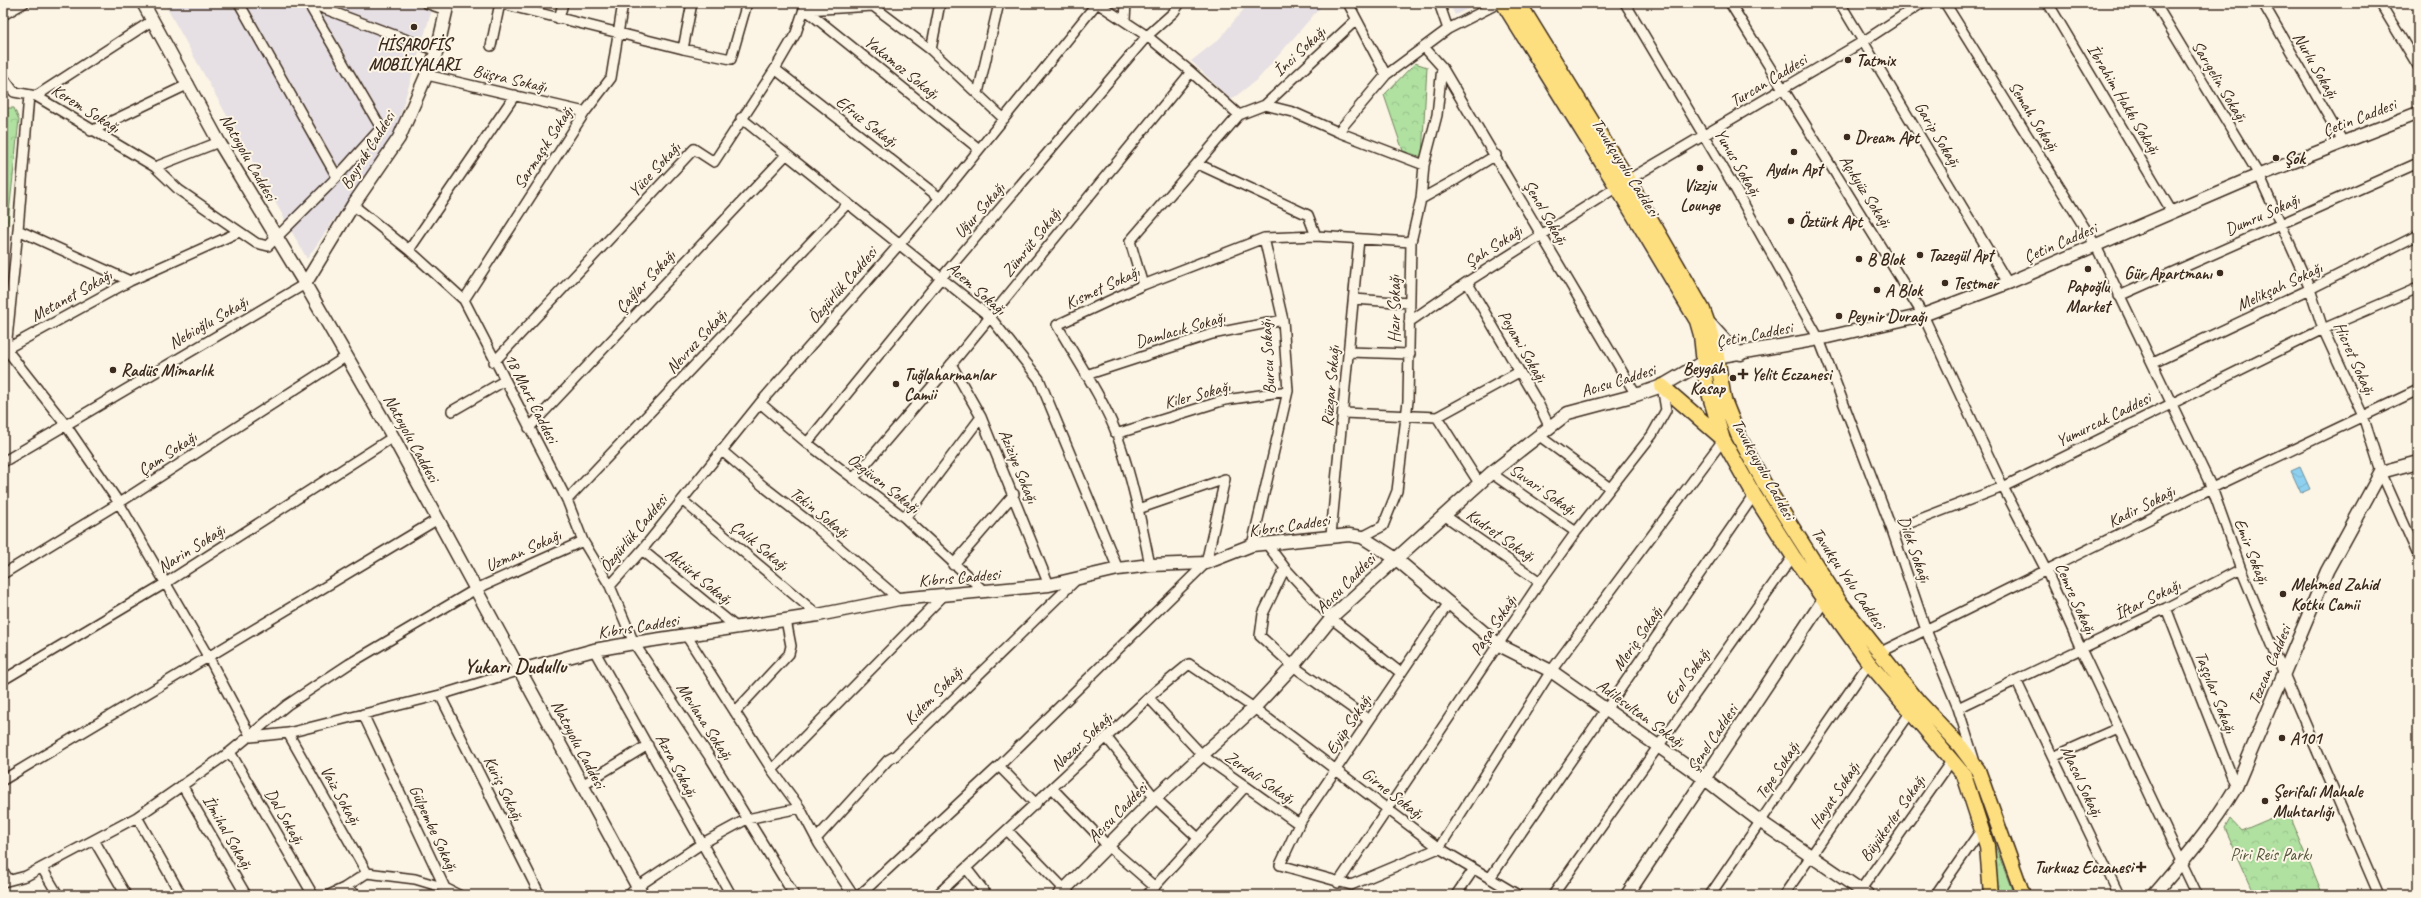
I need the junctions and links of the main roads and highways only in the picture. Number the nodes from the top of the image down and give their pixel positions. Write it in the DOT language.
graph roads {
  1 [pos="1503,3"];
  2 [pos="1519,3"];
  3 [pos="1623,184"];
  4 [pos="1662,386"];
  5 [pos="1723,440"];
  6 [pos="1874,658"];
  7 [pos="1991,895"];
  8 [pos="2023,895"];
  1 -- 3 [label="main road, Tavukçuyolu Caddesi"];
  2 -- 3 [label="main road, Tavukçuyolu Caddesi"];
  3 -- 5 [label="main road, Tavukçuyolu Caddesi"];
  3 -- 6 [label="main road, Tavukçu Yolu Caddesi"];
  4 -- 5 [label="main road"];
  5 -- 6 [label="main road, Tavukçuyolu Caddesi"];
  6 -- 7 [label="main road, Tavukçuyolu Caddesi"];
  6 -- 8 [label="main road, Tavukçu Yolu Caddesi"];
}
